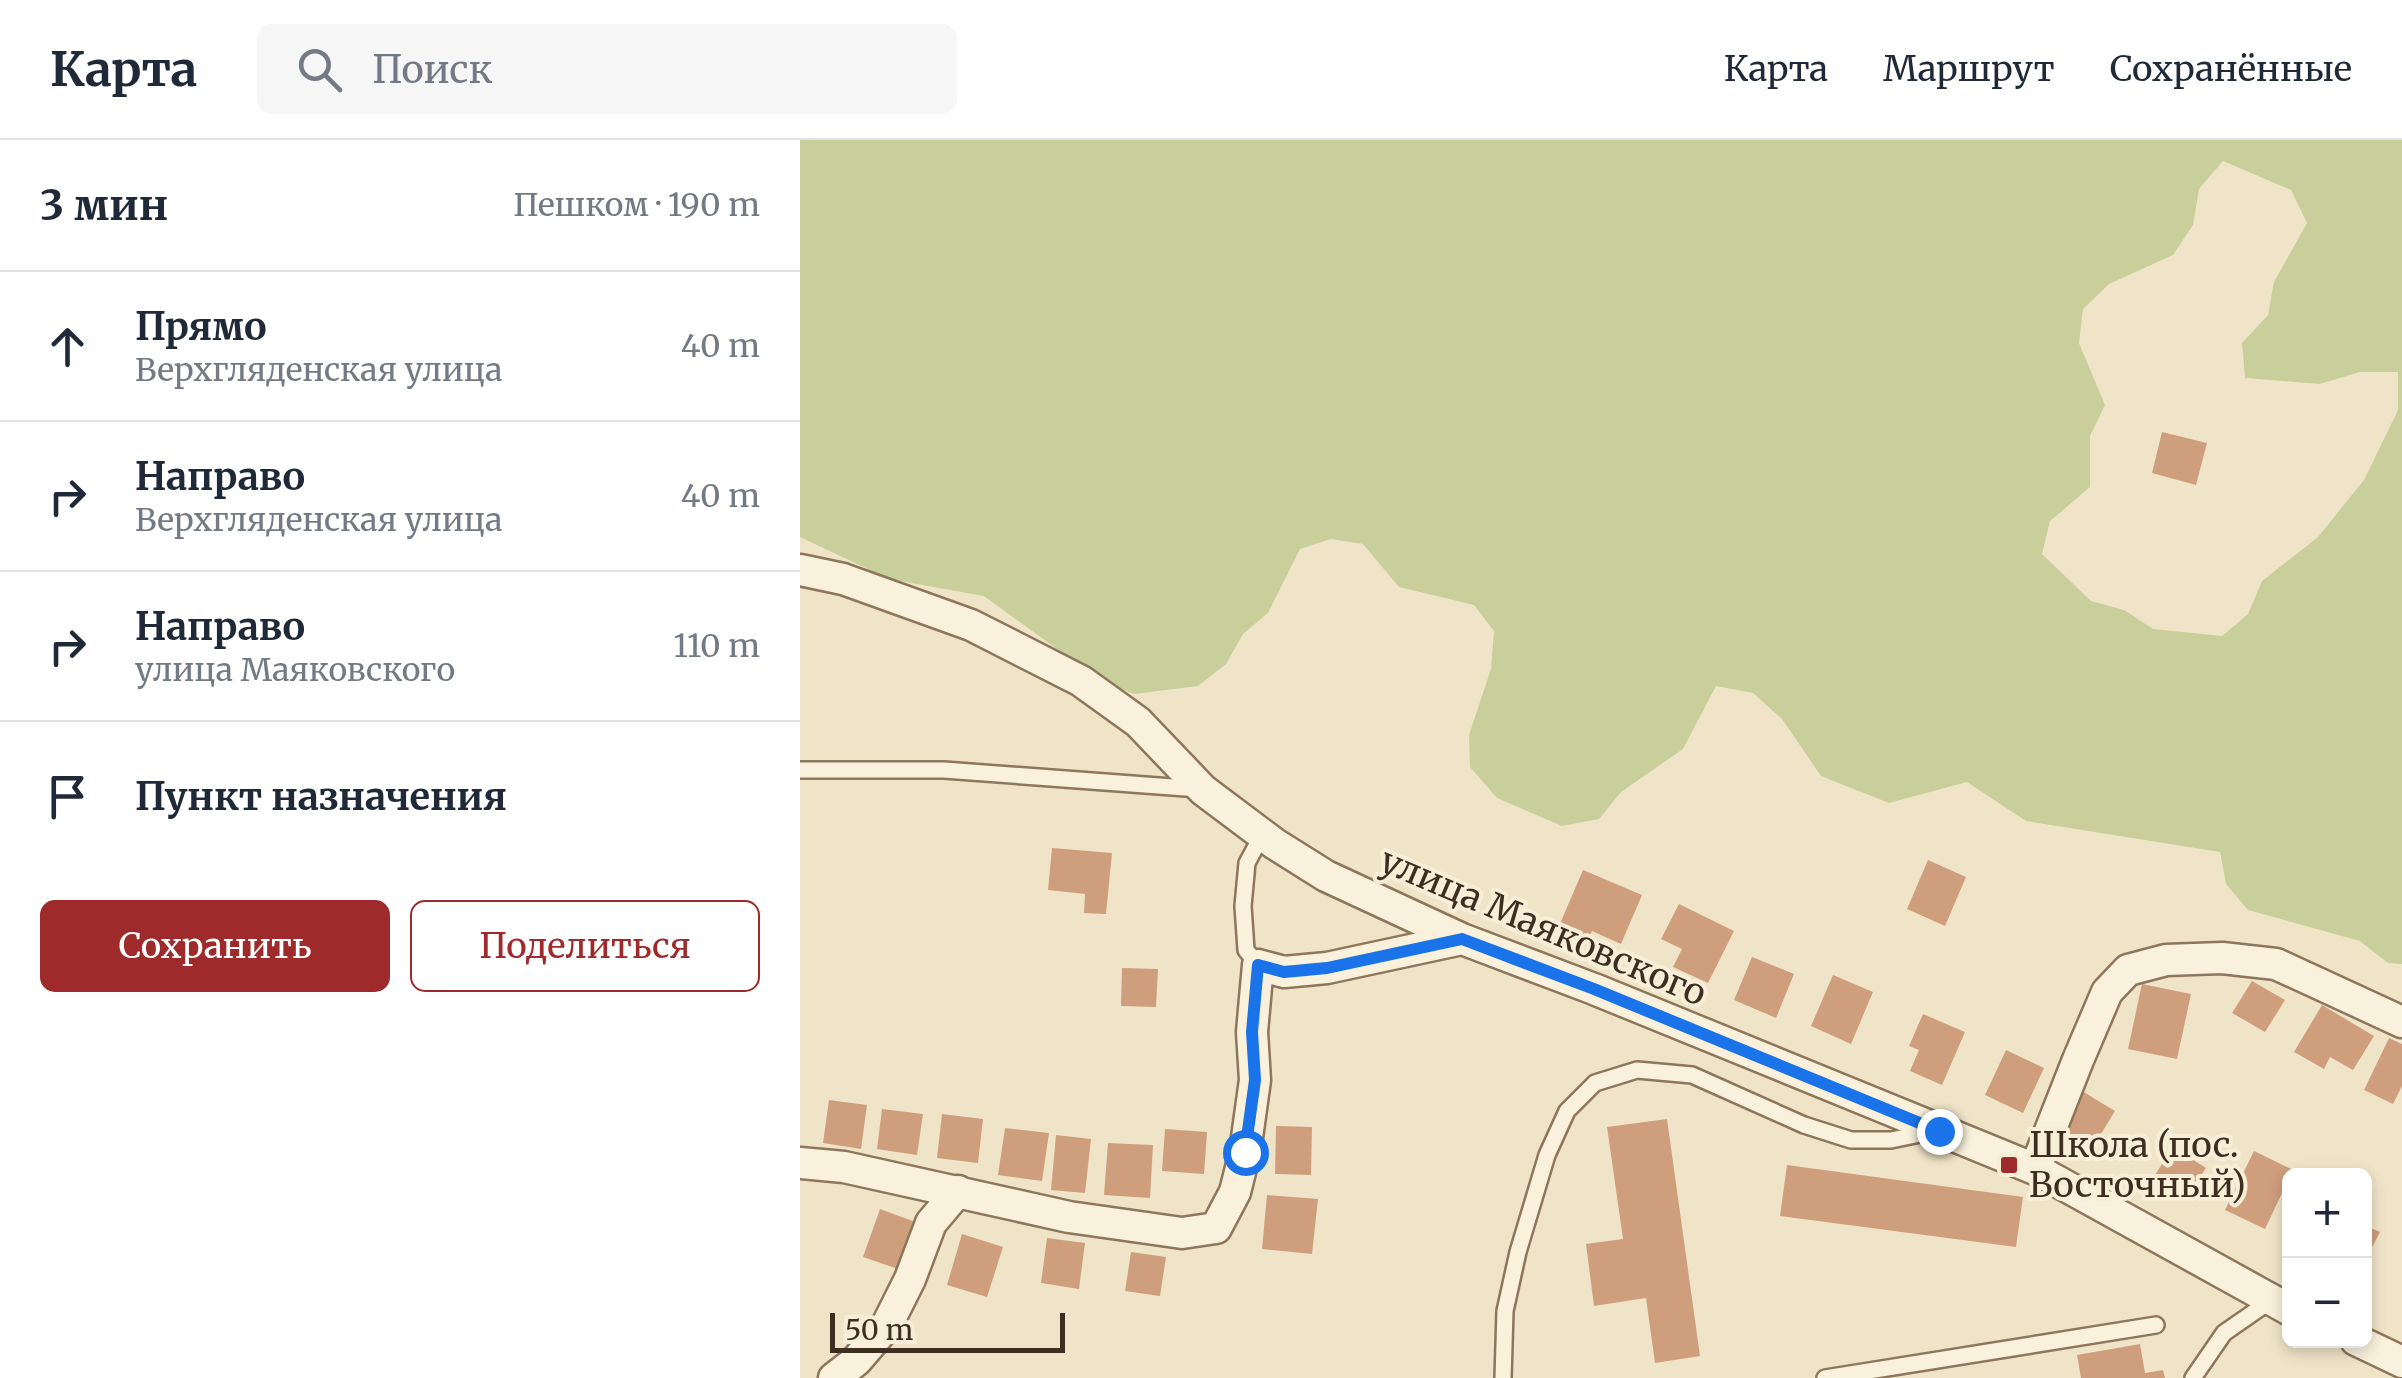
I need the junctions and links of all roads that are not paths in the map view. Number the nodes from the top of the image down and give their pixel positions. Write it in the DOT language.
graph roads {
  1 [pos="800,570"];
  2 [pos="800,770"];
  3 [pos="1203,790"];
  4 [pos="1262,835"];
  5 [pos="1462,939"];
  6 [pos="1258,965"];
  7 [pos="2402,1022"];
  8 [pos="1939,1131"];
  9 [pos="800,1163"];
  10 [pos="2034,1168"];
  11 [pos="958,1192"];
  12 [pos="2280,1305"];
  13 [pos="2156,1325"];
  14 [pos="2372,1348"];
  15 [pos="2402,1362"];
  16 [pos="834,1378"];
  17 [pos="1503,1378"];
  18 [pos="1825,1378"];
  19 [pos="2194,1378"];
  1 -- 3 [label="street, улица Маяковского"];
  2 -- 3 [label="lane"];
  3 -- 4 [label="street, улица Маяковского"];
  4 -- 5 [label="street, улица Маяковского"];
  4 -- 6 [label="lane"];
  5 -- 6 [label="street"];
  5 -- 8 [label="street, улица Маяковского"];
  6 -- 11 [label="street"];
  7 -- 10 [label="street"];
  8 -- 10 [label="street, улица Маяковского"];
  8 -- 17 [label="lane"];
  9 -- 11 [label="street"];
  10 -- 12 [label="street, улица Маяковского"];
  11 -- 16 [label="street"];
  12 -- 19 [label="lane"];
  13 -- 18 [label="lane"];
  14 -- 15 [label="street"];
}
